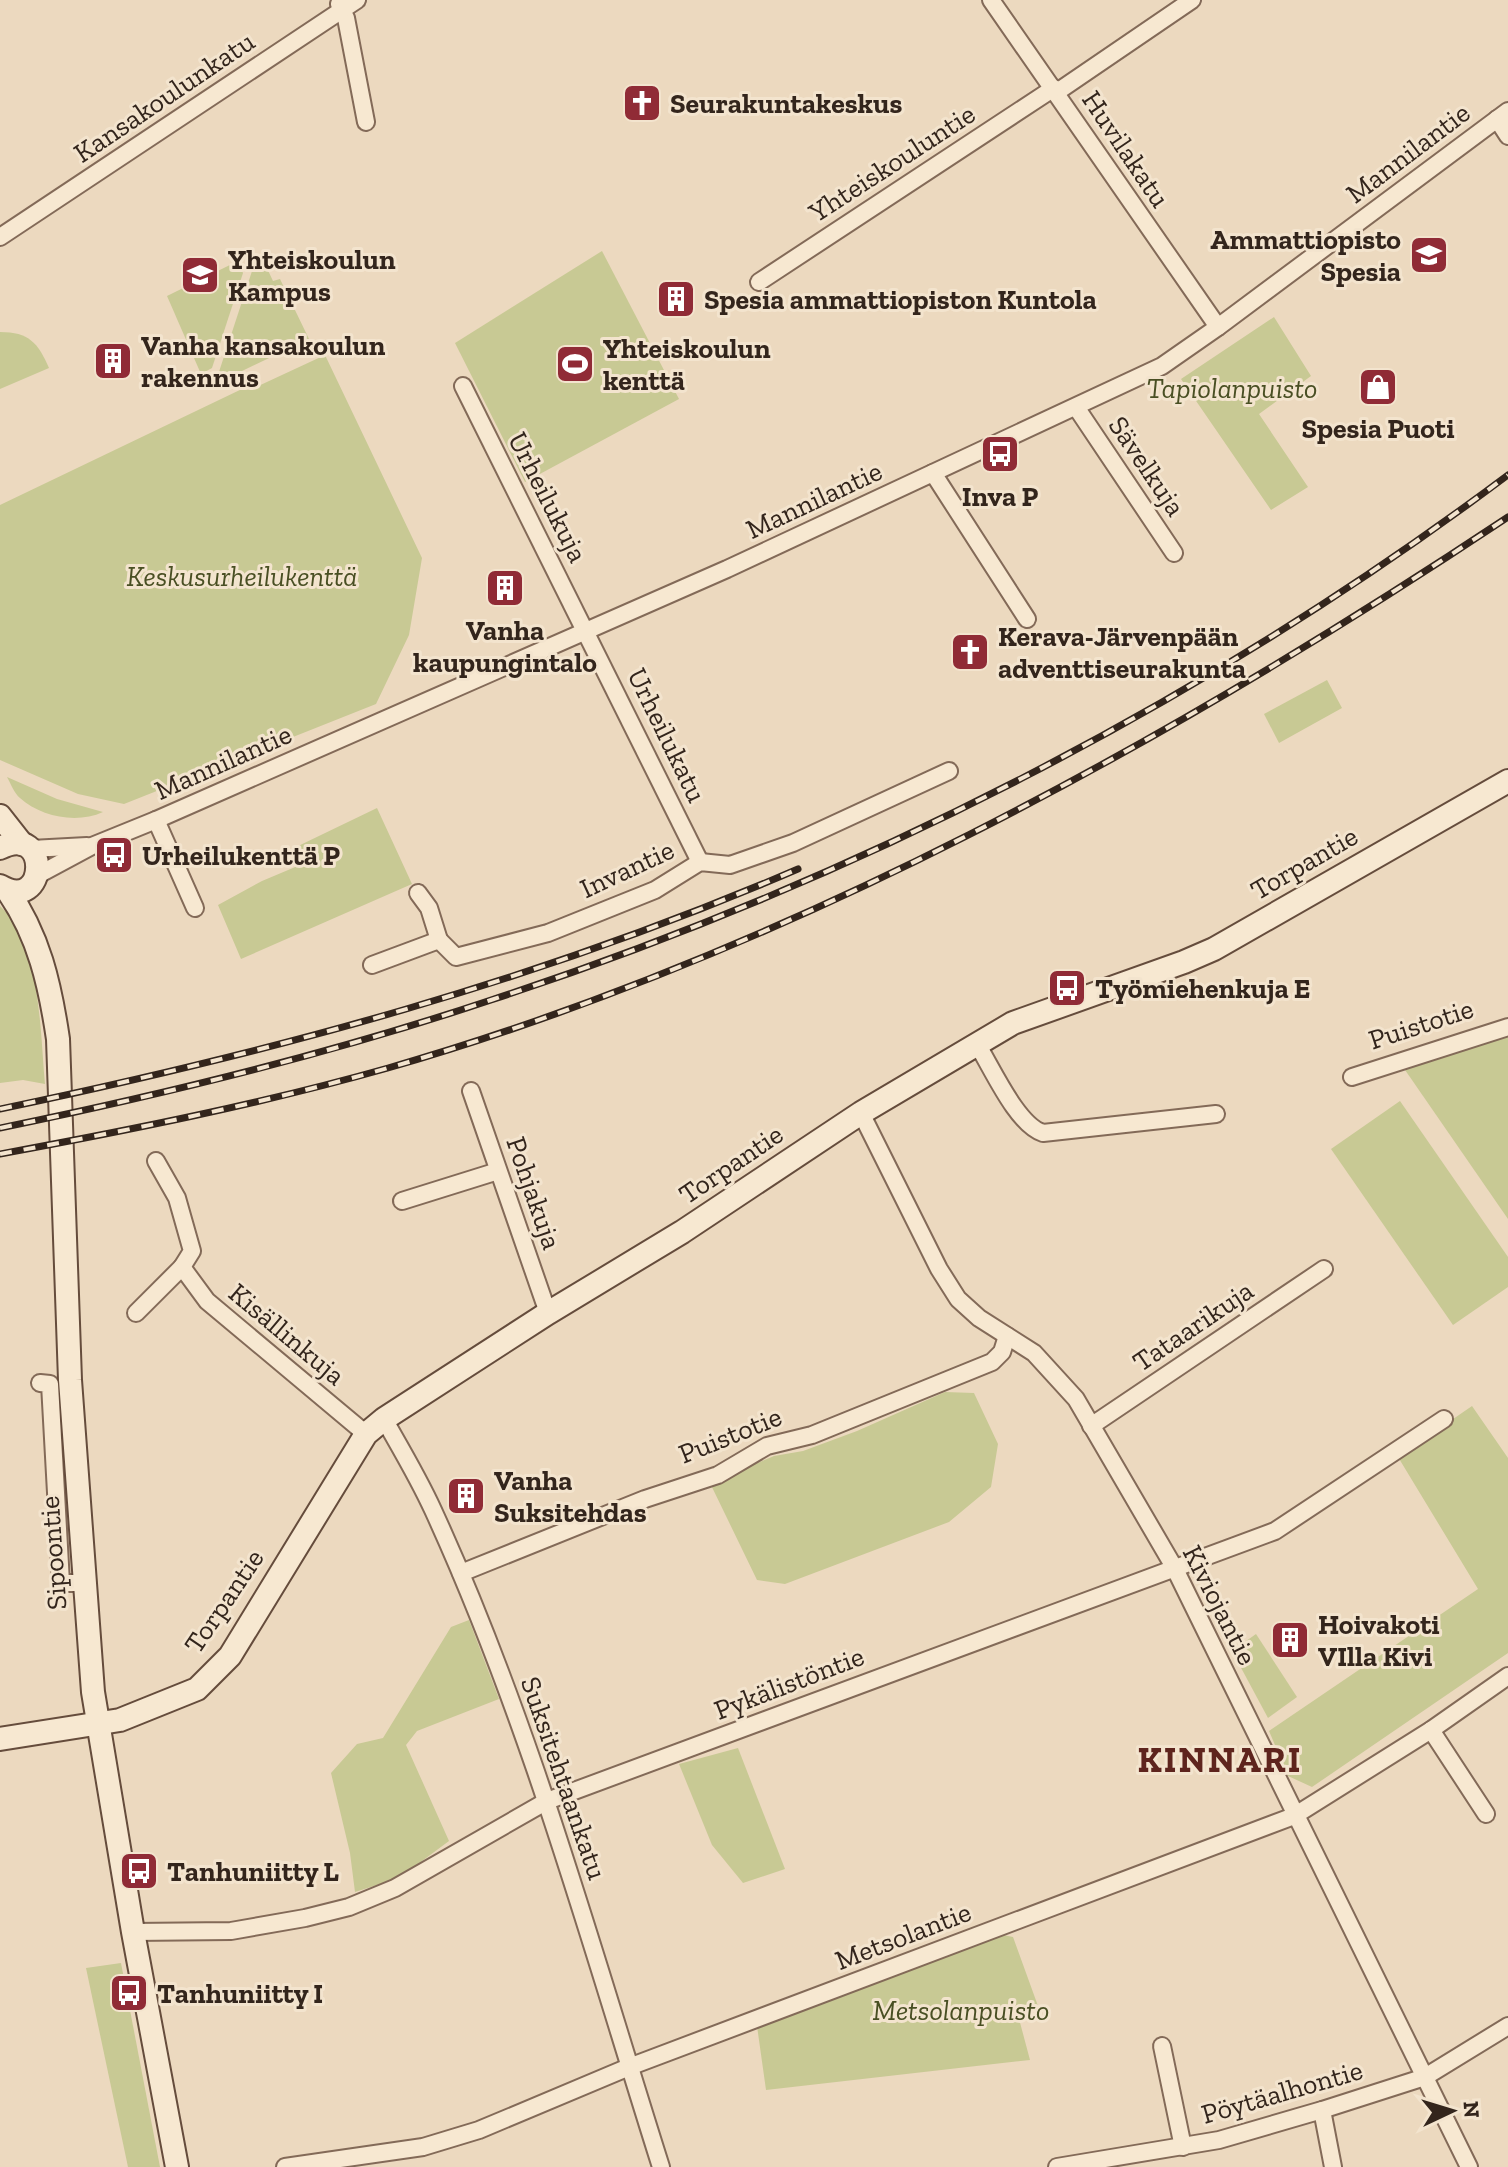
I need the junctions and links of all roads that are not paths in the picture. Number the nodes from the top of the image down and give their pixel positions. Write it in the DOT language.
graph roads {
  1 [pos="991,0"];
  2 [pos="1192,0"];
  3 [pos="346,3"];
  4 [pos="1055,90"];
  5 [pos="1502,115"];
  6 [pos="366,122"];
  7 [pos="1508,136"];
  8 [pos="0,237"];
  9 [pos="759,282"];
  10 [pos="1218,327"];
  11 [pos="463,386"];
  12 [pos="1076,407"];
  13 [pos="933,473"];
  14 [pos="1174,553"];
  15 [pos="1027,619"];
  16 [pos="587,632"];
  17 [pos="949,771"];
  18 [pos="1508,781"];
  19 [pos="0,816"];
  20 [pos="156,820"];
  21 [pos="92,846"];
  22 [pos="18,847"];
  23 [pos="700,862"];
  24 [pos="35,879"];
  25 [pos="4,888"];
  26 [pos="418,893"];
  27 [pos="195,908"];
  28 [pos="32,930"];
  29 [pos="439,940"];
  30 [pos="372,965"];
  31 [pos="1508,1027"];
  32 [pos="977,1044"];
  33 [pos="1352,1077"];
  34 [pos="471,1091"];
  35 [pos="861,1113"];
  36 [pos="1216,1114"];
  37 [pos="156,1161"];
  38 [pos="498,1171"];
  39 [pos="402,1201"];
  40 [pos="182,1267"];
  41 [pos="1324,1269"];
  42 [pos="136,1313"];
  43 [pos="548,1313"];
  44 [pos="1007,1336"];
  45 [pos="40,1383"];
  46 [pos="384,1419"];
  47 [pos="1444,1419"];
  48 [pos="1091,1426"];
  49 [pos="366,1434"];
  50 [pos="1174,1567"];
  51 [pos="461,1573"];
  52 [pos="86,1583"];
  53 [pos="1508,1676"];
  54 [pos="97,1723"];
  55 [pos="1431,1730"];
  56 [pos="0,1739"];
  57 [pos="547,1801"];
  58 [pos="1486,1814"];
  59 [pos="1294,1816"];
  60 [pos="133,1932"];
  61 [pos="1508,2026"];
  62 [pos="1162,2046"];
  63 [pos="629,2067"];
  64 [pos="1425,2077"];
  65 [pos="1322,2110"];
  66 [pos="1183,2147"];
  67 [pos="177,2167"];
  68 [pos="285,2167"];
  69 [pos="661,2167"];
  70 [pos="1057,2167"];
  71 [pos="1333,2167"];
  72 [pos="1469,2167"];
  1 -- 4 [label="street, Huvilakatu"];
  2 -- 4 [label="street, Yhteiskouluntie"];
  3 -- 6 [label="street"];
  3 -- 8 [label="street, Kansakoulunkatu"];
  4 -- 9 [label="street, Yhteiskouluntie"];
  4 -- 10 [label="street, Huvilakatu"];
  5 -- 7 [label="street"];
  5 -- 10 [label="street, Mannilantie"];
  10 -- 12 [label="street, Mannilantie"];
  11 -- 16 [label="street, Urheilukuja"];
  12 -- 13 [label="street, Mannilantie"];
  12 -- 14 [label="street, Sävelkuja"];
  13 -- 15 [label="street"];
  13 -- 16 [label="street, Mannilantie"];
  16 -- 20 [label="street, Mannilantie"];
  16 -- 23 [label="street, Urheilukatu"];
  17 -- 23 [label="street, Invantie"];
  18 -- 32 [label="street, Torpantie"];
  19 -- 22 [label="street"];
  20 -- 21 [label="street, Mannilantie"];
  20 -- 27 [label="street"];
  21 -- 22 [label="street, Mannilantie"];
  21 -- 24 [label="street, Mannilantie"];
  22 -- 24 [label="street, Sipoontie"];
  23 -- 29 [label="street, Invantie"];
  24 -- 25 [label="street"];
  24 -- 28 [label="street, Sipoontie"];
  25 -- 28 [label="street, Sipoontie"];
  26 -- 29 [label="street"];
  28 -- 52 [label="street, Sipoontie"];
  29 -- 30 [label="street"];
  31 -- 33 [label="street, Puistotie"];
  32 -- 35 [label="street, Torpantie"];
  32 -- 36 [label="street"];
  34 -- 38 [label="street, Pohjakuja"];
  35 -- 43 [label="street, Torpantie"];
  35 -- 44 [label="street, Kiviojantie"];
  37 -- 40 [label="street"];
  38 -- 39 [label="street"];
  38 -- 43 [label="street, Pohjakuja"];
  40 -- 42 [label="street"];
  40 -- 49 [label="street, Kisällinkuja"];
  41 -- 48 [label="street, Tataarikuja"];
  43 -- 46 [label="street, Torpantie"];
  44 -- 48 [label="street, Kiviojantie"];
  44 -- 51 [label="street, Puistotie"];
  45 -- 52 [label="street"];
  46 -- 49 [label="street, Torpantie"];
  46 -- 51 [label="street, Suksitehtaankatu"];
  47 -- 50 [label="street, Pykälistöntie"];
  48 -- 50 [label="street, Kiviojantie"];
  49 -- 54 [label="street, Torpantie"];
  50 -- 57 [label="street, Pykälistöntie"];
  50 -- 59 [label="street, Kiviojantie"];
  51 -- 57 [label="street, Suksitehtaankatu"];
  52 -- 54 [label="street, Sipoontie"];
  53 -- 55 [label="street, Metsolantie"];
  54 -- 56 [label="street"];
  54 -- 60 [label="street, Sipoontie"];
  55 -- 58 [label="street"];
  55 -- 59 [label="street, Metsolantie"];
  57 -- 60 [label="street, Pykälistöntie"];
  57 -- 63 [label="street, Suksitehtaankatu"];
  59 -- 63 [label="street, Metsolantie"];
  59 -- 64 [label="street, Kiviojantie"];
  60 -- 67 [label="street, Sipoontie"];
  61 -- 64 [label="street, Pöytäalhontie"];
  62 -- 66 [label="street"];
  63 -- 68 [label="street, Metsolantie"];
  63 -- 69 [label="street, Suksitehtaankatu"];
  64 -- 65 [label="street, Pöytäalhontie"];
  64 -- 72 [label="street, Kiviojantie"];
  65 -- 66 [label="street, Pöytäalhontie"];
  65 -- 71 [label="street"];
  66 -- 70 [label="street, Pöytäalhontie"];
}
